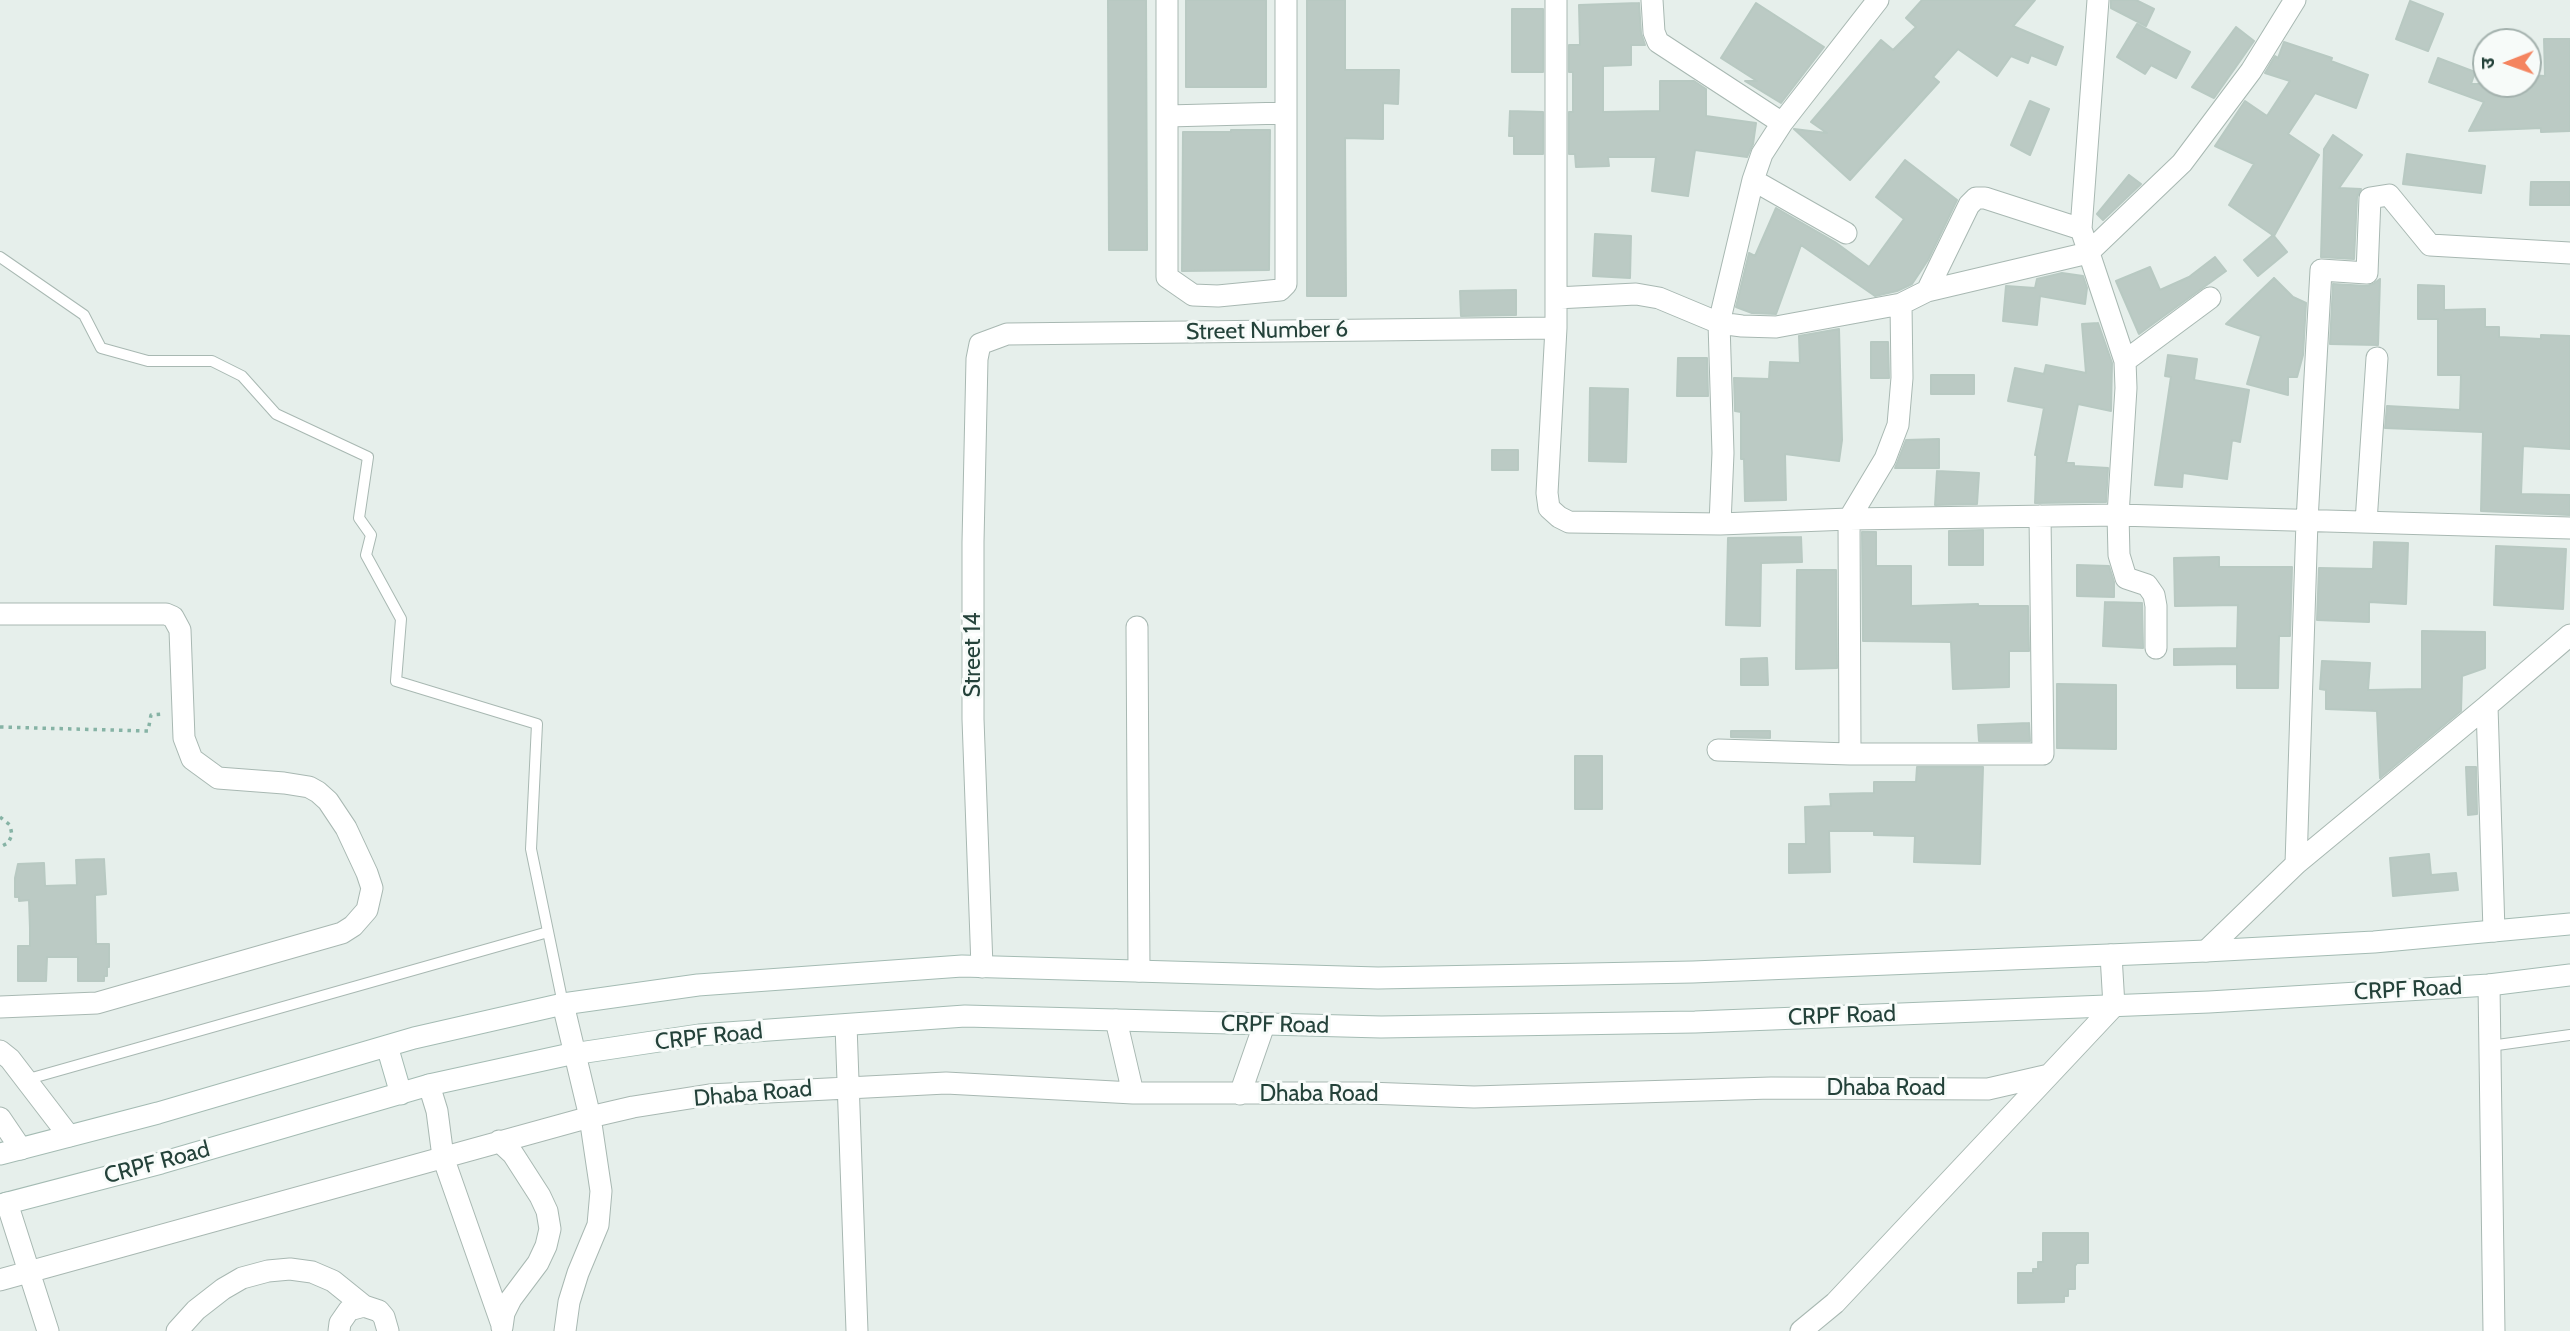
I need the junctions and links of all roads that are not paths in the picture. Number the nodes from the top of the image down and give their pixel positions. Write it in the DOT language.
graph roads {
  1 [pos="1167,0"];
  2 [pos="1286,0"];
  3 [pos="1556,0"];
  4 [pos="1652,0"];
  5 [pos="1878,0"];
  6 [pos="2098,0"];
  7 [pos="2295,0"];
  8 [pos="1286,113"];
  9 [pos="1167,116"];
  10 [pos="1782,123"];
  11 [pos="1753,180"];
  12 [pos="2081,229"];
  13 [pos="1846,233"];
  14 [pos="2088,253"];
  15 [pos="2570,253"];
  16 [pos="0,257"];
  17 [pos="1927,291"];
  18 [pos="1556,298"];
  19 [pos="2210,298"];
  20 [pos="1901,304"];
  21 [pos="1719,323"];
  22 [pos="1556,328"];
  23 [pos="980,344"];
  24 [pos="2377,358"];
  25 [pos="2125,361"];
  26 [pos="2118,515"];
  27 [pos="2040,516"];
  28 [pos="1849,519"];
  29 [pos="2307,521"];
  30 [pos="2366,522"];
  31 [pos="1720,524"];
  32 [pos="2570,528"];
  33 [pos="0,614"];
  34 [pos="1137,627"];
  35 [pos="2570,635"];
  36 [pos="2156,649"];
  37 [pos="2487,706"];
  38 [pos="1718,750"];
  39 [pos="1850,754"];
  40 [pos="2296,864"];
  41 [pos="2570,924"];
  42 [pos="2494,931"];
  43 [pos="548,932"];
  44 [pos="2206,951"];
  45 [pos="2111,955"];
  46 [pos="982,967"];
  47 [pos="1139,971"];
  48 [pos="2570,975"];
  49 [pos="2489,985"];
  50 [pos="563,1004"];
  51 [pos="2114,1006"];
  52 [pos="0,1007"];
  53 [pos="1116,1020"];
  54 [pos="846,1025"];
  55 [pos="1264,1025"];
  56 [pos="2570,1035"];
  57 [pos="387,1046"];
  58 [pos="2490,1046"];
  59 [pos="0,1051"];
  60 [pos="576,1054"];
  61 [pos="14,1075"];
  62 [pos="2049,1075"];
  63 [pos="429,1085"];
  64 [pos="850,1086"];
  65 [pos="1133,1093"];
  66 [pos="401,1094"];
  67 [pos="1240,1094"];
  68 [pos="590,1117"];
  69 [pos="0,1118"];
  70 [pos="69,1136"];
  71 [pos="499,1141"];
  72 [pos="21,1149"];
  73 [pos="0,1154"];
  74 [pos="443,1157"];
  75 [pos="4,1204"];
  76 [pos="29,1273"];
  77 [pos="0,1280"];
  78 [pos="364,1306"];
  79 [pos="502,1328"];
  80 [pos="48,1331"];
  81 [pos="177,1331"];
  82 [pos="339,1331"];
  83 [pos="388,1331"];
  84 [pos="565,1331"];
  85 [pos="857,1331"];
  86 [pos="1801,1331"];
  87 [pos="2494,1331"];
  1 -- 9 [label="street"];
  2 -- 8 [label="street"];
  3 -- 18 [label="street"];
  4 -- 10 [label="street"];
  5 -- 10 [label="street"];
  6 -- 12 [label="street"];
  7 -- 14 [label="street"];
  8 -- 9 [label="street"];
  8 -- 9 [label="street"];
  10 -- 11 [label="street"];
  11 -- 13 [label="street"];
  11 -- 21 [label="street"];
  12 -- 14 [label="street"];
  12 -- 17 [label="street"];
  14 -- 17 [label="street"];
  14 -- 25 [label="street"];
  15 -- 29 [label="street"];
  16 -- 43 [label="lane"];
  17 -- 20 [label="street"];
  18 -- 21 [label="street"];
  18 -- 22 [label="street"];
  19 -- 25 [label="street"];
  20 -- 21 [label="street"];
  20 -- 28 [label="street"];
  21 -- 31 [label="street"];
  22 -- 23 [label="street, Street Number 6"];
  22 -- 31 [label="street"];
  23 -- 46 [label="street, Street 14"];
  24 -- 30 [label="street"];
  25 -- 26 [label="street"];
  26 -- 27 [label="street"];
  26 -- 29 [label="street"];
  26 -- 36 [label="street"];
  27 -- 28 [label="street"];
  27 -- 39 [label="street"];
  28 -- 31 [label="street"];
  28 -- 39 [label="street"];
  29 -- 30 [label="street"];
  29 -- 40 [label="street"];
  30 -- 32 [label="street"];
  33 -- 52 [label="street"];
  34 -- 47 [label="street"];
  35 -- 37 [label="street"];
  37 -- 40 [label="street"];
  37 -- 42 [label="street"];
  38 -- 39 [label="street"];
  40 -- 44 [label="street"];
  41 -- 42 [label="street"];
  42 -- 44 [label="street"];
  43 -- 50 [label="lane"];
  43 -- 61 [label="lane"];
  44 -- 45 [label="street"];
  45 -- 47 [label="street"];
  45 -- 51 [label="street"];
  46 -- 47 [label="street"];
  46 -- 50 [label="street"];
  48 -- 49 [label="street, CRPF Road"];
  49 -- 51 [label="street, CRPF Road"];
  49 -- 58 [label="street"];
  50 -- 57 [label="street"];
  50 -- 60 [label="street"];
  51 -- 55 [label="street, CRPF Road"];
  51 -- 62 [label="street"];
  53 -- 54 [label="street, CRPF Road"];
  53 -- 55 [label="street, CRPF Road"];
  53 -- 65 [label="street"];
  54 -- 60 [label="street, CRPF Road"];
  54 -- 64 [label="street"];
  55 -- 67 [label="street"];
  56 -- 58 [label="lane"];
  57 -- 66 [label="street"];
  57 -- 70 [label="street"];
  58 -- 87 [label="street"];
  59 -- 61 [label="street"];
  60 -- 63 [label="street, CRPF Road"];
  60 -- 68 [label="street"];
  61 -- 70 [label="street"];
  62 -- 67 [label="street, Dhaba Road"];
  62 -- 86 [label="street"];
  63 -- 66 [label="street, CRPF Road"];
  63 -- 74 [label="street"];
  64 -- 65 [label="street, Dhaba Road"];
  64 -- 68 [label="street, Dhaba Road"];
  64 -- 85 [label="street"];
  65 -- 67 [label="street, Dhaba Road"];
  66 -- 75 [label="street, CRPF Road"];
  68 -- 71 [label="street, Dhaba Road"];
  68 -- 84 [label="street"];
  69 -- 72 [label="street"];
  70 -- 72 [label="street"];
  71 -- 74 [label="street, Dhaba Road"];
  71 -- 79 [label="street"];
  72 -- 73 [label="street"];
  74 -- 76 [label="street, Dhaba Road"];
  74 -- 79 [label="street"];
  75 -- 76 [label="street"];
  76 -- 77 [label="street, Dhaba Road"];
  76 -- 80 [label="street"];
  78 -- 81 [label="street"];
  78 -- 82 [label="street"];
  78 -- 83 [label="street"];
}
